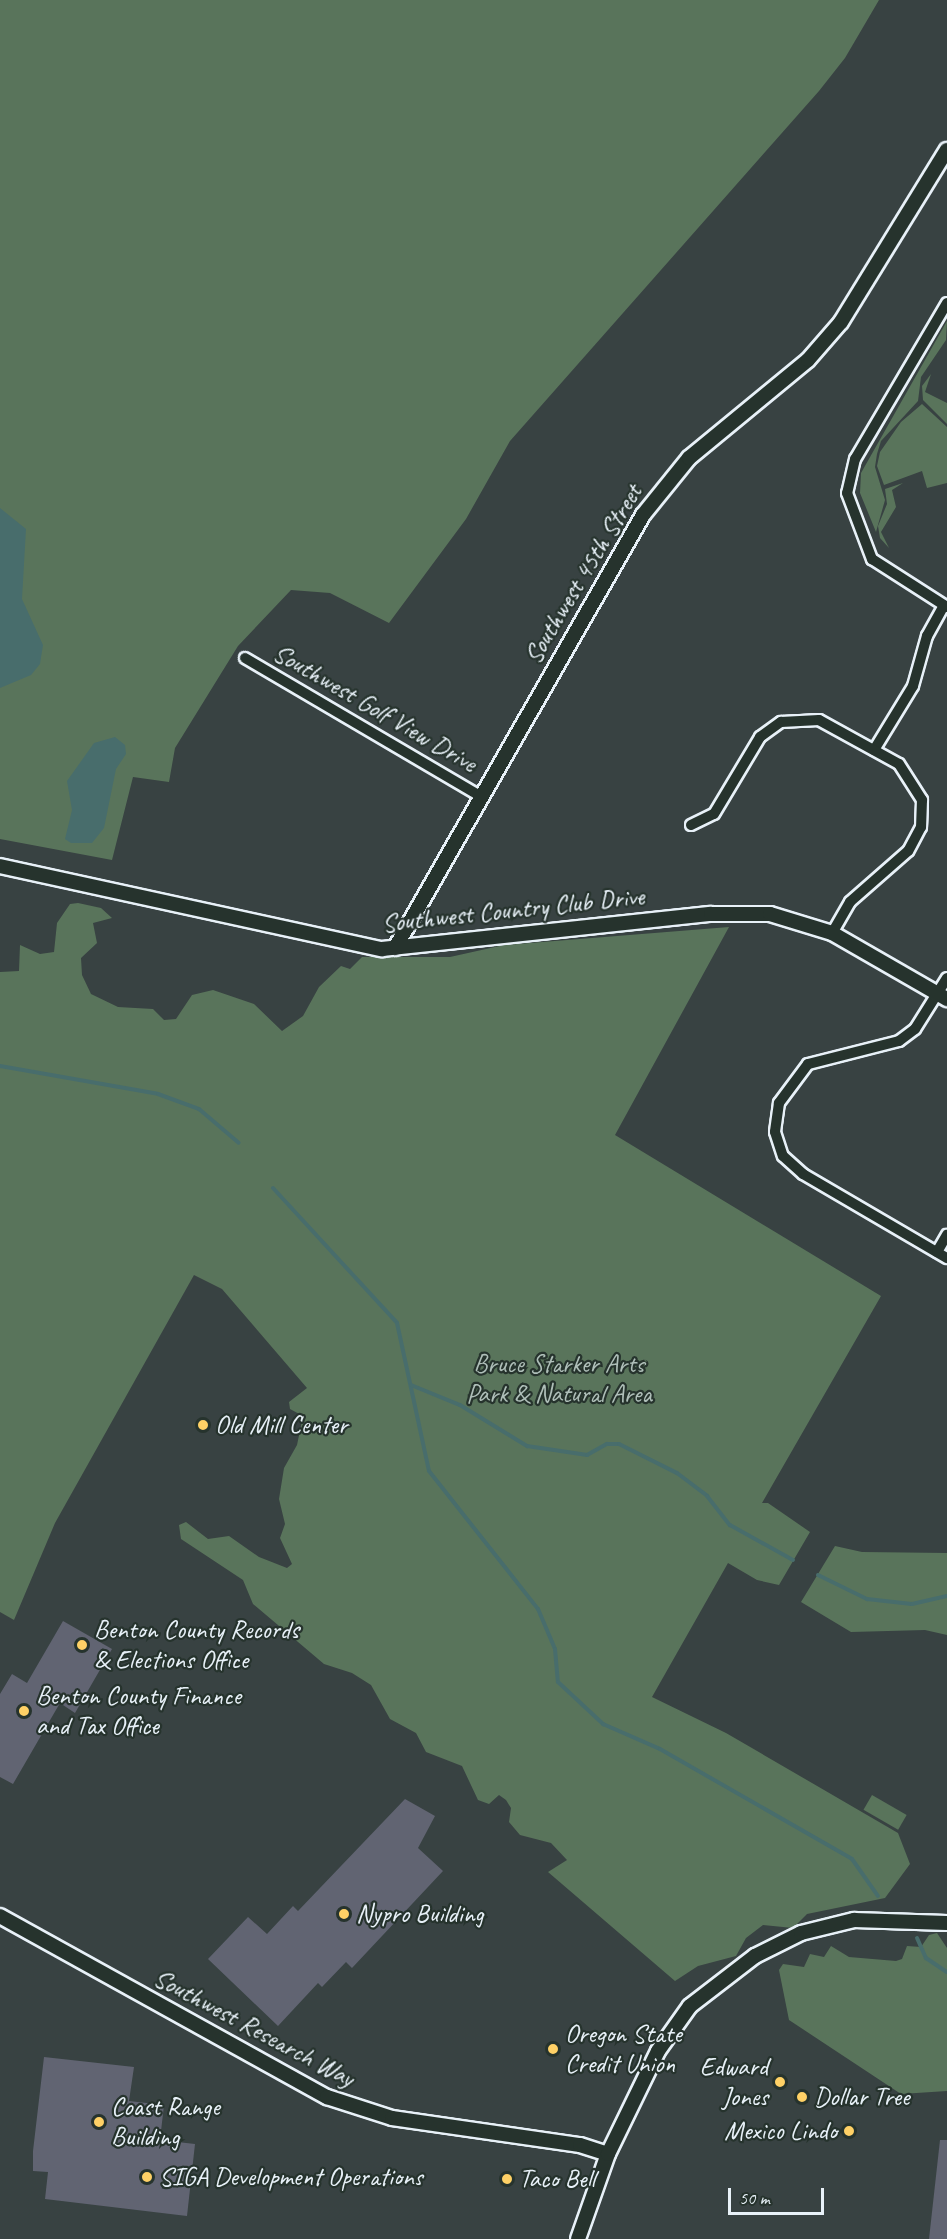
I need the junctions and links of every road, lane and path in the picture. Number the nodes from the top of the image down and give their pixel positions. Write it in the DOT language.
graph roads {
  1 [pos="946,153"];
  2 [pos="947,303"];
  3 [pos="946,606"];
  4 [pos="245,658"];
  5 [pos="873,750"];
  6 [pos="482,797"];
  7 [pos="691,825"];
  8 [pos="0,866"];
  9 [pos="832,933"];
  10 [pos="395,948"];
  11 [pos="947,978"];
  12 [pos="942,996"];
  13 [pos="947,1235"];
  14 [pos="942,1255"];
  15 [pos="0,1916"];
  16 [pos="947,1923"];
  17 [pos="608,2154"];
  18 [pos="578,2239"];
  1 -- 6 [label="street, Southwest 45th Street"];
  2 -- 3 [label="street"];
  3 -- 5 [label="street"];
  4 -- 6 [label="street, Southwest Golf View Drive"];
  5 -- 7 [label="street"];
  5 -- 9 [label="street"];
  6 -- 10 [label="street, Southwest 45th Street"];
  8 -- 10 [label="street, Southwest Country Club Drive"];
  9 -- 10 [label="street, Southwest Country Club Drive"];
  9 -- 12 [label="street, Southwest Country Club Drive"];
  11 -- 12 [label="street"];
  12 -- 14 [label="street"];
  13 -- 14 [label="street"];
  15 -- 17 [label="street, Southwest Research Way"];
  16 -- 17 [label="street"];
  17 -- 18 [label="street"];
}
